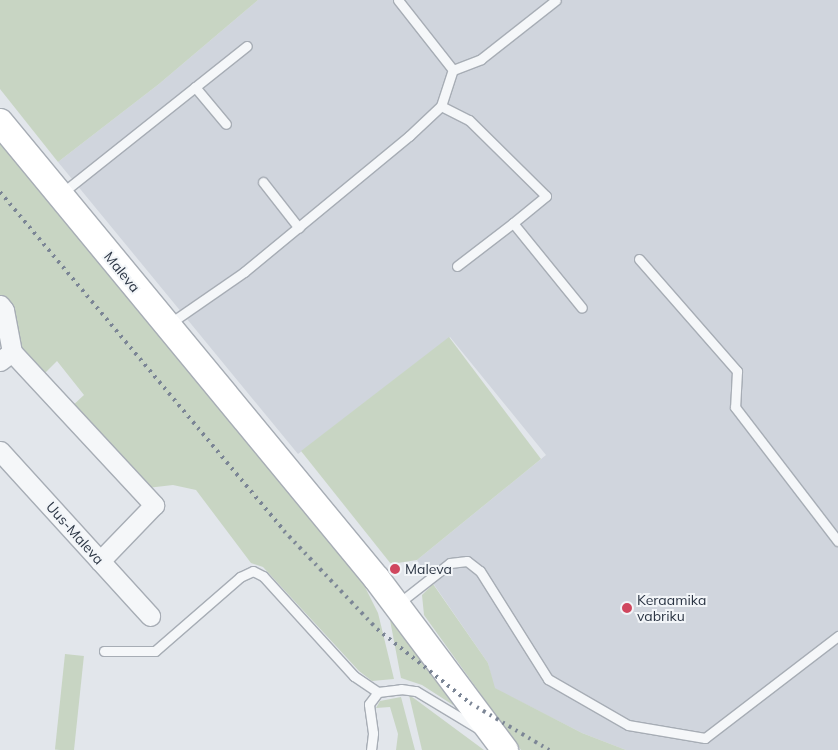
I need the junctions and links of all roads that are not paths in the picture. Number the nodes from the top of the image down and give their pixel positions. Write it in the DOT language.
graph roads {
  1 [pos="398,0"];
  2 [pos="556,0"];
  3 [pos="248,46"];
  4 [pos="453,70"];
  5 [pos="195,87"];
  6 [pos="441,106"];
  7 [pos="0,122"];
  8 [pos="226,124"];
  9 [pos="263,182"];
  10 [pos="59,196"];
  11 [pos="513,222"];
  12 [pos="299,228"];
  13 [pos="639,259"];
  14 [pos="457,266"];
  15 [pos="0,305"];
  16 [pos="582,308"];
  17 [pos="166,326"];
  18 [pos="6,357"];
  19 [pos="0,451"];
  20 [pos="838,541"];
  21 [pos="100,561"];
  22 [pos="398,605"];
  23 [pos="150,616"];
  24 [pos="838,636"];
  25 [pos="104,651"];
  26 [pos="378,692"];
  27 [pos="502,746"];
  28 [pos="372,750"];
  1 -- 4 [label="lane"];
  2 -- 4 [label="lane"];
  3 -- 5 [label="lane"];
  4 -- 6 [label="lane"];
  5 -- 8 [label="lane"];
  5 -- 10 [label="lane"];
  6 -- 11 [label="lane"];
  6 -- 12 [label="lane"];
  7 -- 10 [label="street, Maleva"];
  9 -- 12 [label="lane"];
  10 -- 17 [label="street, Maleva"];
  11 -- 14 [label="lane"];
  11 -- 16 [label="lane"];
  12 -- 17 [label="lane"];
  13 -- 20 [label="lane"];
  15 -- 18 [label="street"];
  17 -- 22 [label="street, Maleva"];
  18 -- 21 [label="street"];
  19 -- 21 [label="street, Uus-Maleva"];
  21 -- 23 [label="street, Uus-Maleva"];
  22 -- 24 [label="lane"];
  22 -- 27 [label="street, Maleva"];
  25 -- 26 [label="lane"];
  26 -- 27 [label="lane"];
  26 -- 28 [label="lane"];
}
